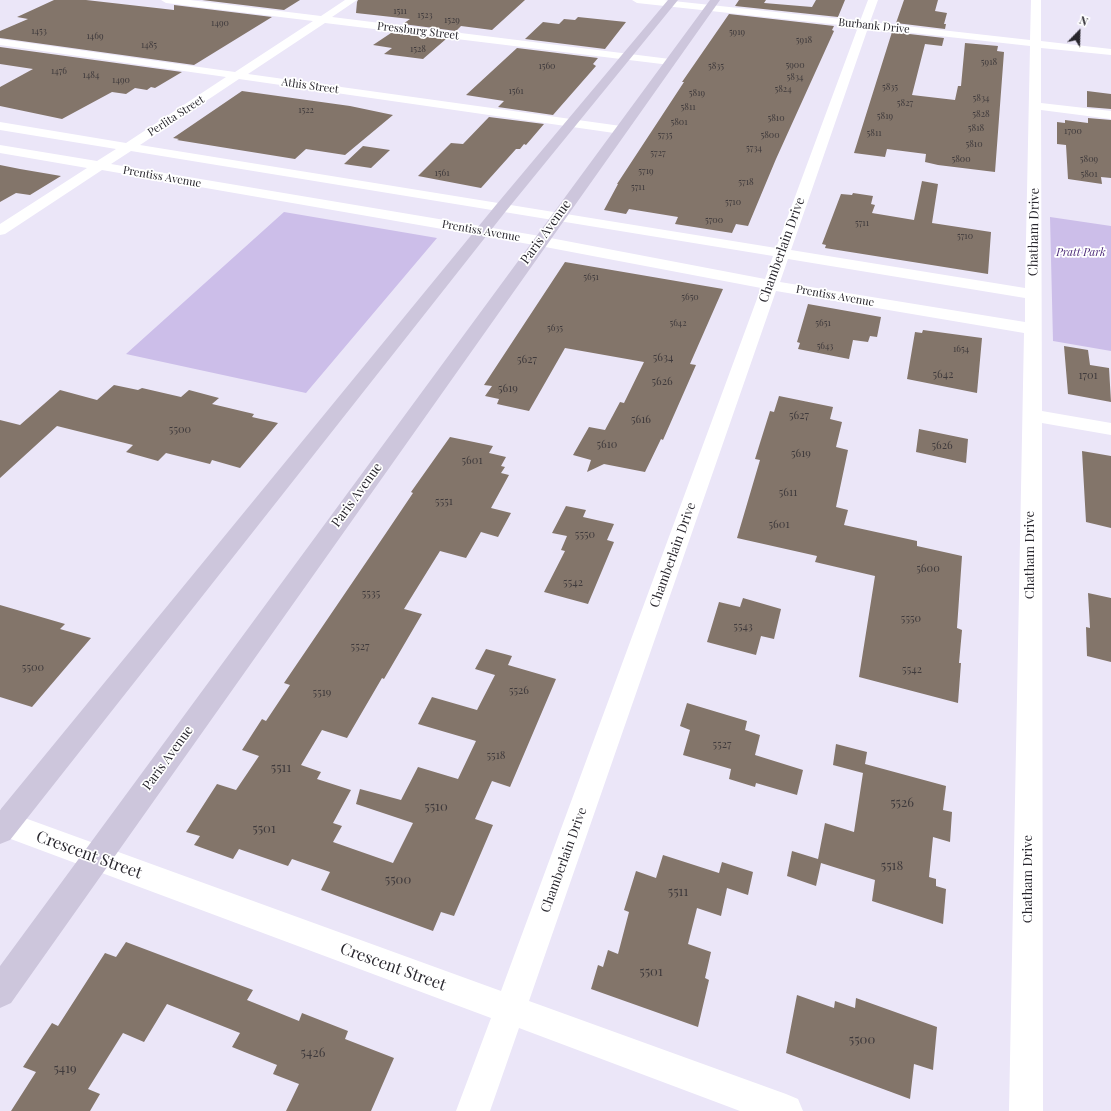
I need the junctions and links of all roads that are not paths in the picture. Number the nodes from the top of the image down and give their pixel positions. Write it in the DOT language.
graph roads {
  1 [pos="166,0"];
  2 [pos="352,0"];
  3 [pos="637,0"];
  4 [pos="873,0"];
  5 [pos="1036,0"];
  6 [pos="672,2"];
  7 [pos="712,4"];
  8 [pos="323,19"];
  9 [pos="863,25"];
  10 [pos="0,42"];
  11 [pos="1036,44"];
  12 [pos="1111,52"];
  13 [pos="627,56"];
  14 [pos="670,62"];
  15 [pos="238,76"];
  16 [pos="1036,106"];
  17 [pos="1111,115"];
  18 [pos="571,123"];
  19 [pos="0,126"];
  20 [pos="621,130"];
  21 [pos="128,147"];
  22 [pos="0,149"];
  23 [pos="100,166"];
  24 [pos="501,208"];
  25 [pos="557,217"];
  26 [pos="0,231"];
  27 [pos="483,231"];
  28 [pos="540,241"];
  29 [pos="781,252"];
  30 [pos="770,285"];
  31 [pos="1033,294"];
  32 [pos="1032,329"];
  33 [pos="1031,415"];
  34 [pos="1111,429"];
  35 [pos="2,826"];
  36 [pos="96,858"];
  37 [pos="0,992"];
  38 [pos="510,1010"];
  39 [pos="473,1111"];
  40 [pos="786,1111"];
  41 [pos="1026,1111"];
  1 -- 8 [label="street, Pressburg Street"];
  2 -- 8 [label="street, Perlita Street"];
  3 -- 6 [label="street, Burbank Drive"];
  4 -- 9 [label="street, Chamberlain Drive"];
  5 -- 11 [label="street, Chatham Drive"];
  6 -- 7 [label="street, Burbank Drive"];
  6 -- 13 [label="street"];
  7 -- 9 [label="street, Burbank Drive"];
  7 -- 14 [label="street, Paris Avenue"];
  8 -- 13 [label="street, Pressburg Street"];
  8 -- 15 [label="street, Perlita Street"];
  9 -- 11 [label="street, Burbank Drive"];
  9 -- 29 [label="street, Chamberlain Drive"];
  10 -- 15 [label="street, Athis Street"];
  11 -- 12 [label="street, Burbank Drive"];
  11 -- 16 [label="street, Chatham Drive"];
  13 -- 14 [label="street, Pressburg Street"];
  13 -- 18 [label="street"];
  14 -- 20 [label="street, Paris Avenue"];
  15 -- 18 [label="street, Athis Street"];
  15 -- 21 [label="street, Perlita Street"];
  16 -- 17 [label="street"];
  16 -- 31 [label="street, Chatham Drive"];
  18 -- 20 [label="street, Athis Street"];
  18 -- 24 [label="street"];
  19 -- 21 [label="street, Prentiss Avenue"];
  20 -- 25 [label="street, Paris Avenue"];
  21 -- 23 [label="street, Perlita Street"];
  21 -- 24 [label="street, Prentiss Avenue"];
  22 -- 23 [label="street, Prentiss Avenue"];
  23 -- 26 [label="street, Perlita Street"];
  23 -- 27 [label="street, Prentiss Avenue"];
  24 -- 25 [label="street, Prentiss Avenue"];
  24 -- 27 [label="street"];
  25 -- 28 [label="street, Paris Avenue"];
  25 -- 29 [label="street, Prentiss Avenue"];
  27 -- 28 [label="street, Prentiss Avenue"];
  27 -- 35 [label="street"];
  28 -- 30 [label="street, Prentiss Avenue"];
  28 -- 36 [label="street, Paris Avenue"];
  29 -- 30 [label="street, Chamberlain Drive"];
  29 -- 31 [label="street, Prentiss Avenue"];
  30 -- 32 [label="street, Prentiss Avenue"];
  30 -- 38 [label="street, Chamberlain Drive"];
  31 -- 32 [label="street, Chatham Drive"];
  32 -- 33 [label="street, Chatham Drive"];
  33 -- 34 [label="street"];
  33 -- 41 [label="street, Chatham Drive"];
  35 -- 36 [label="street, Crescent Street"];
  36 -- 37 [label="street, Paris Avenue"];
  36 -- 38 [label="street, Crescent Street"];
  38 -- 39 [label="street, Chamberlain Drive"];
  38 -- 40 [label="street, Crescent Street"];
}
